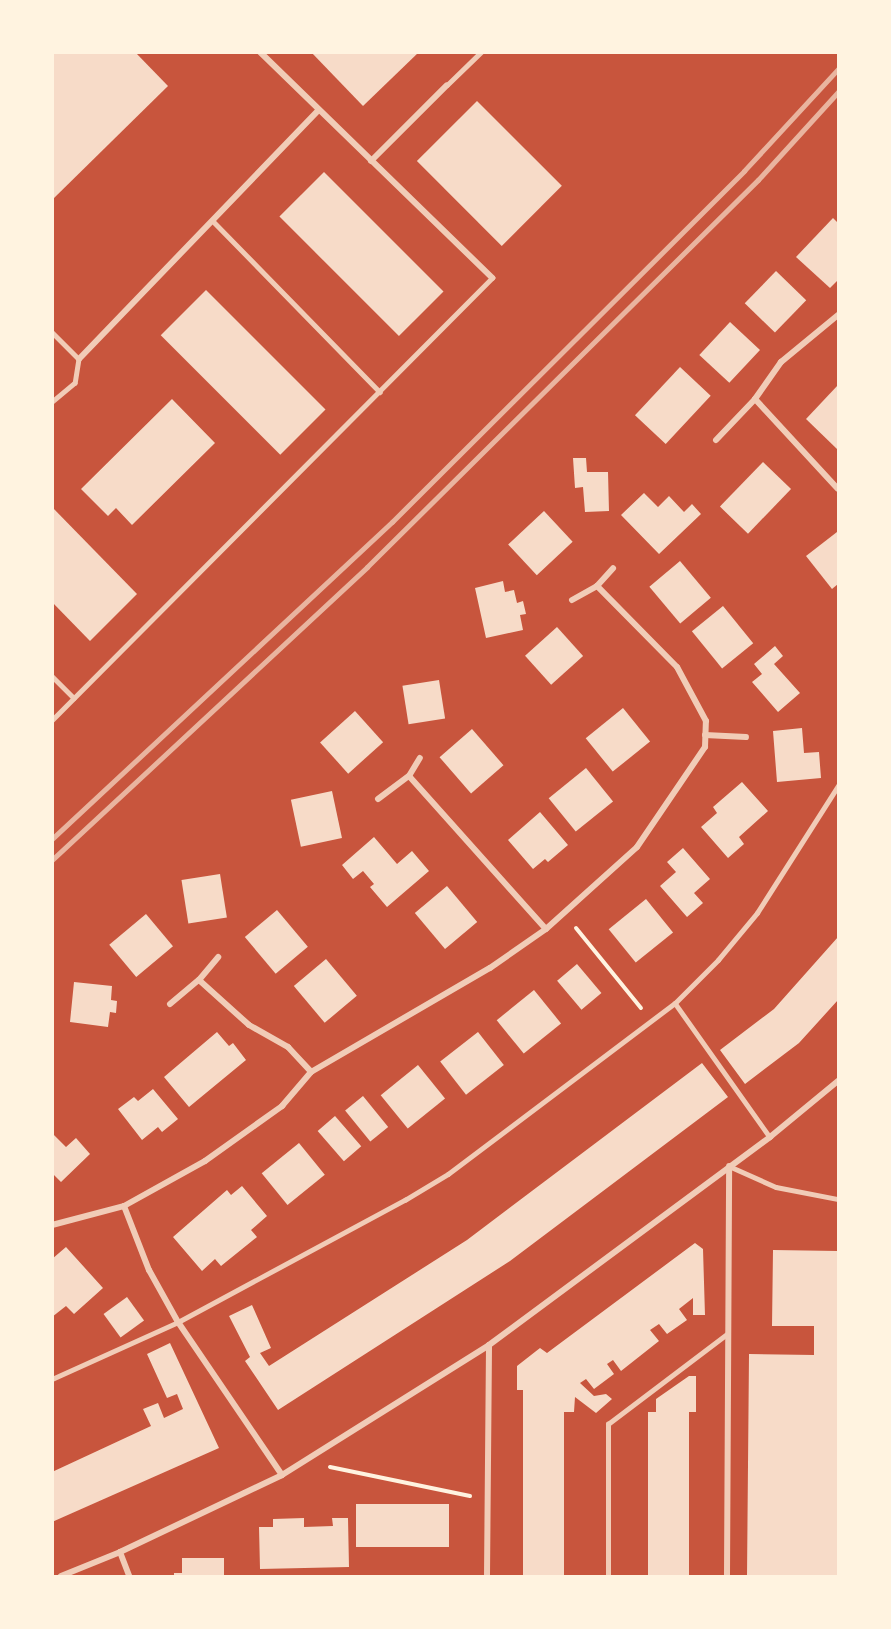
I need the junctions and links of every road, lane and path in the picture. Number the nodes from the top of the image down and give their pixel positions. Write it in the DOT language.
graph roads {
  1 [pos="260,52"];
  2 [pos="481,52"];
  3 [pos="447,85"];
  4 [pos="318,111"];
  5 [pos="371,161"];
  6 [pos="213,222"];
  7 [pos="492,278"];
  8 [pos="838,315"];
  9 [pos="52,332"];
  10 [pos="79,359"];
  11 [pos="380,392"];
  12 [pos="755,399"];
  13 [pos="52,402"];
  14 [pos="716,440"];
  15 [pos="838,489"];
  16 [pos="613,568"];
  17 [pos="597,586"];
  18 [pos="572,600"];
  19 [pos="52,676"];
  20 [pos="74,698"];
  21 [pos="52,720"];
  22 [pos="705,735"];
  23 [pos="746,737"];
  24 [pos="420,758"];
  25 [pos="409,776"];
  26 [pos="838,786"];
  27 [pos="378,799"];
  28 [pos="564,913"];
  29 [pos="546,930"];
  30 [pos="218,957"];
  31 [pos="200,980"];
  32 [pos="675,1003"];
  33 [pos="170,1004"];
  34 [pos="651,1021"];
  35 [pos="311,1072"];
  36 [pos="838,1081"];
  37 [pos="770,1137"];
  38 [pos="729,1166"];
  39 [pos="838,1199"];
  40 [pos="124,1206"];
  41 [pos="52,1225"];
  42 [pos="178,1322"];
  43 [pos="727,1334"];
  44 [pos="489,1345"];
  45 [pos="52,1379"];
  46 [pos="304,1461"];
  47 [pos="282,1475"];
  48 [pos="488,1500"];
  49 [pos="120,1552"];
  50 [pos="61,1576"];
  51 [pos="129,1576"];
  52 [pos="487,1576"];
  53 [pos="608,1576"];
  54 [pos="727,1576"];
  1 -- 4 [label="street"];
  2 -- 3 [label="lane"];
  3 -- 5 [label="street"];
  4 -- 5 [label="street"];
  4 -- 6 [label="street"];
  5 -- 7 [label="street"];
  6 -- 10 [label="street"];
  6 -- 11 [label="lane"];
  7 -- 11 [label="lane"];
  8 -- 12 [label="street"];
  9 -- 10 [label="lane"];
  10 -- 13 [label="lane"];
  11 -- 20 [label="lane"];
  12 -- 14 [label="street"];
  12 -- 15 [label="street"];
  16 -- 17 [label="street"];
  17 -- 18 [label="street"];
  17 -- 22 [label="street"];
  19 -- 20 [label="lane"];
  20 -- 21 [label="lane"];
  22 -- 23 [label="street"];
  22 -- 28 [label="street"];
  24 -- 25 [label="street"];
  25 -- 27 [label="street"];
  25 -- 29 [label="street"];
  26 -- 32 [label="lane"];
  28 -- 29 [label="street"];
  28 -- 34 [label="path"];
  29 -- 35 [label="street"];
  30 -- 31 [label="street"];
  31 -- 33 [label="street"];
  31 -- 35 [label="street"];
  32 -- 34 [label="lane"];
  32 -- 37 [label="lane"];
  34 -- 42 [label="lane"];
  35 -- 40 [label="street"];
  36 -- 37 [label="street"];
  37 -- 38 [label="street"];
  38 -- 39 [label="lane"];
  38 -- 43 [label="street"];
  38 -- 44 [label="street"];
  40 -- 41 [label="street"];
  40 -- 42 [label="street"];
  42 -- 45 [label="lane"];
  42 -- 47 [label="street"];
  43 -- 53 [label="lane"];
  43 -- 54 [label="street"];
  44 -- 46 [label="street"];
  44 -- 48 [label="street"];
  46 -- 47 [label="street"];
  46 -- 48 [label="path"];
  47 -- 49 [label="street"];
  48 -- 52 [label="street"];
  49 -- 50 [label="street"];
  49 -- 51 [label="street"];
}
